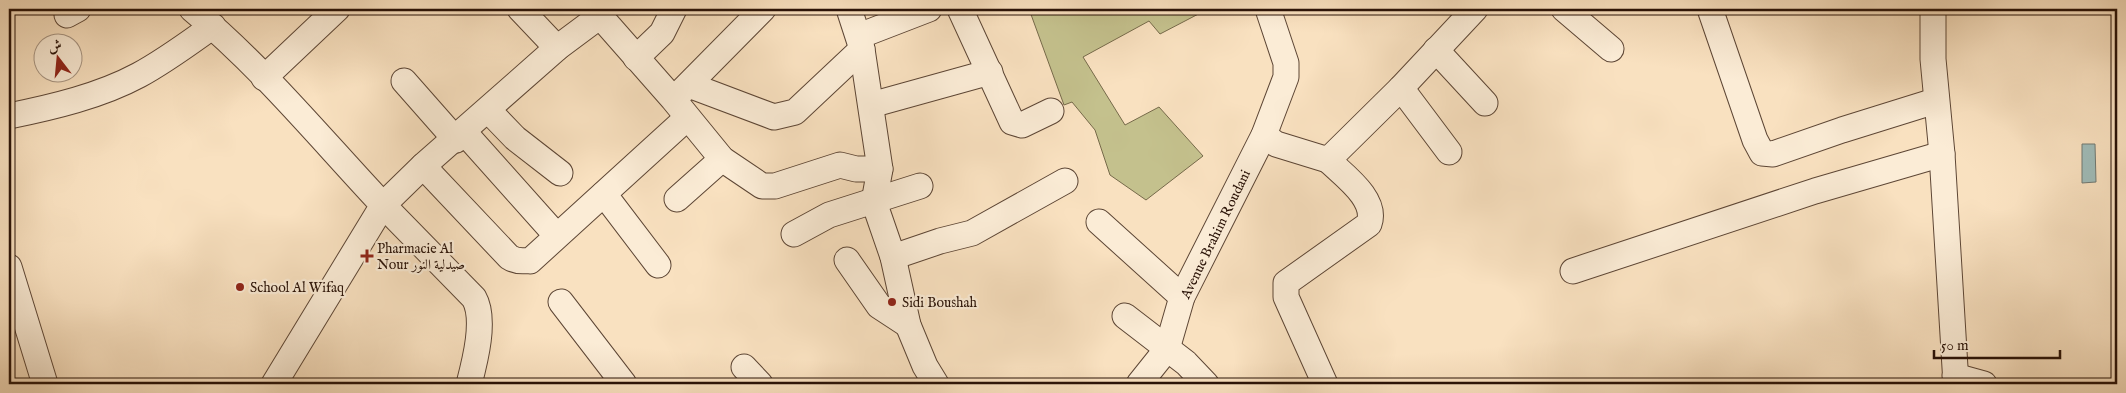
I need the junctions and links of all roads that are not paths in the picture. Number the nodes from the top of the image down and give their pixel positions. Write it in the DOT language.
graph roads {
  1 [pos="192,9"];
  2 [pos="337,9"];
  3 [pos="520,9"];
  4 [pos="674,9"];
  5 [pos="764,9"];
  6 [pos="849,9"];
  7 [pos="928,9"];
  8 [pos="960,9"];
  9 [pos="1268,9"];
  10 [pos="1475,9"];
  11 [pos="1564,9"];
  12 [pos="1710,9"];
  13 [pos="1934,9"];
  14 [pos="602,11"];
  15 [pos="212,26"];
  16 [pos="860,43"];
  17 [pos="557,48"];
  18 [pos="1611,49"];
  19 [pos="1436,50"];
  20 [pos="636,58"];
  21 [pos="990,72"];
  22 [pos="264,78"];
  23 [pos="404,81"];
  24 [pos="1401,88"];
  25 [pos="683,101"];
  26 [pos="1935,101"];
  27 [pos="1485,103"];
  28 [pos="871,105"];
  29 [pos="488,110"];
  30 [pos="1051,111"];
  31 [pos="9,116"];
  32 [pos="1264,135"];
  33 [pos="460,136"];
  34 [pos="1449,152"];
  35 [pos="1942,154"];
  36 [pos="722,159"];
  37 [pos="1328,160"];
  38 [pos="423,166"];
  39 [pos="880,169"];
  40 [pos="560,173"];
  41 [pos="1066,181"];
  42 [pos="920,186"];
  43 [pos="604,194"];
  44 [pos="677,199"];
  45 [pos="874,202"];
  46 [pos="383,205"];
  47 [pos="1099,222"];
  48 [pos="794,234"];
  49 [pos="556,235"];
  50 [pos="893,257"];
  51 [pos="847,260"];
  52 [pos="658,265"];
  53 [pos="1573,271"];
  54 [pos="10,278"];
  55 [pos="1182,297"];
  56 [pos="561,302"];
  57 [pos="1125,316"];
  58 [pos="908,325"];
  59 [pos="1167,349"];
  60 [pos="1955,380"];
  61 [pos="44,384"];
  62 [pos="274,384"];
  63 [pos="470,384"];
  64 [pos="624,384"];
  65 [pos="936,384"];
  66 [pos="1139,384"];
  67 [pos="1206,384"];
  68 [pos="1325,384"];
  69 [pos="1984,384"];
  1 -- 15 [label="street"];
  2 -- 22 [label="street"];
  3 -- 17 [label="street"];
  4 -- 20 [label="street"];
  5 -- 25 [label="street"];
  6 -- 16 [label="street"];
  7 -- 16 [label="street"];
  8 -- 21 [label="street"];
  9 -- 32 [label="street, Avenue Brahim Roudani"];
  10 -- 19 [label="street"];
  11 -- 18 [label="street"];
  12 -- 26 [label="street"];
  13 -- 26 [label="street"];
  14 -- 17 [label="street"];
  14 -- 20 [label="street"];
  15 -- 22 [label="street"];
  15 -- 31 [label="street"];
  16 -- 25 [label="street"];
  16 -- 28 [label="street"];
  17 -- 29 [label="street"];
  19 -- 24 [label="street"];
  19 -- 27 [label="street"];
  20 -- 25 [label="street"];
  21 -- 28 [label="street"];
  21 -- 30 [label="street"];
  22 -- 46 [label="street"];
  23 -- 33 [label="street"];
  24 -- 34 [label="street"];
  24 -- 37 [label="street"];
  25 -- 36 [label="street"];
  25 -- 43 [label="street"];
  26 -- 35 [label="street"];
  28 -- 39 [label="street"];
  29 -- 33 [label="street"];
  29 -- 40 [label="street"];
  32 -- 37 [label="street"];
  32 -- 55 [label="street, Avenue Brahim Roudani"];
  33 -- 38 [label="street"];
  33 -- 49 [label="street"];
  35 -- 53 [label="street"];
  35 -- 60 [label="street"];
  36 -- 39 [label="street"];
  36 -- 44 [label="street"];
  37 -- 68 [label="street"];
  38 -- 46 [label="street"];
  38 -- 49 [label="street"];
  39 -- 45 [label="street"];
  41 -- 50 [label="street"];
  42 -- 45 [label="street"];
  43 -- 49 [label="street"];
  43 -- 52 [label="street"];
  45 -- 48 [label="street"];
  45 -- 50 [label="street"];
  46 -- 62 [label="street"];
  46 -- 63 [label="street"];
  47 -- 55 [label="street"];
  50 -- 58 [label="street"];
  51 -- 58 [label="street"];
  54 -- 61 [label="street"];
  55 -- 59 [label="street, Avenue Brahim Roudani"];
  56 -- 64 [label="street"];
  57 -- 59 [label="street"];
  58 -- 65 [label="street"];
  59 -- 66 [label="street, Avenue Brahim Roudani"];
  59 -- 67 [label="street"];
  60 -- 69 [label="street"];
}
